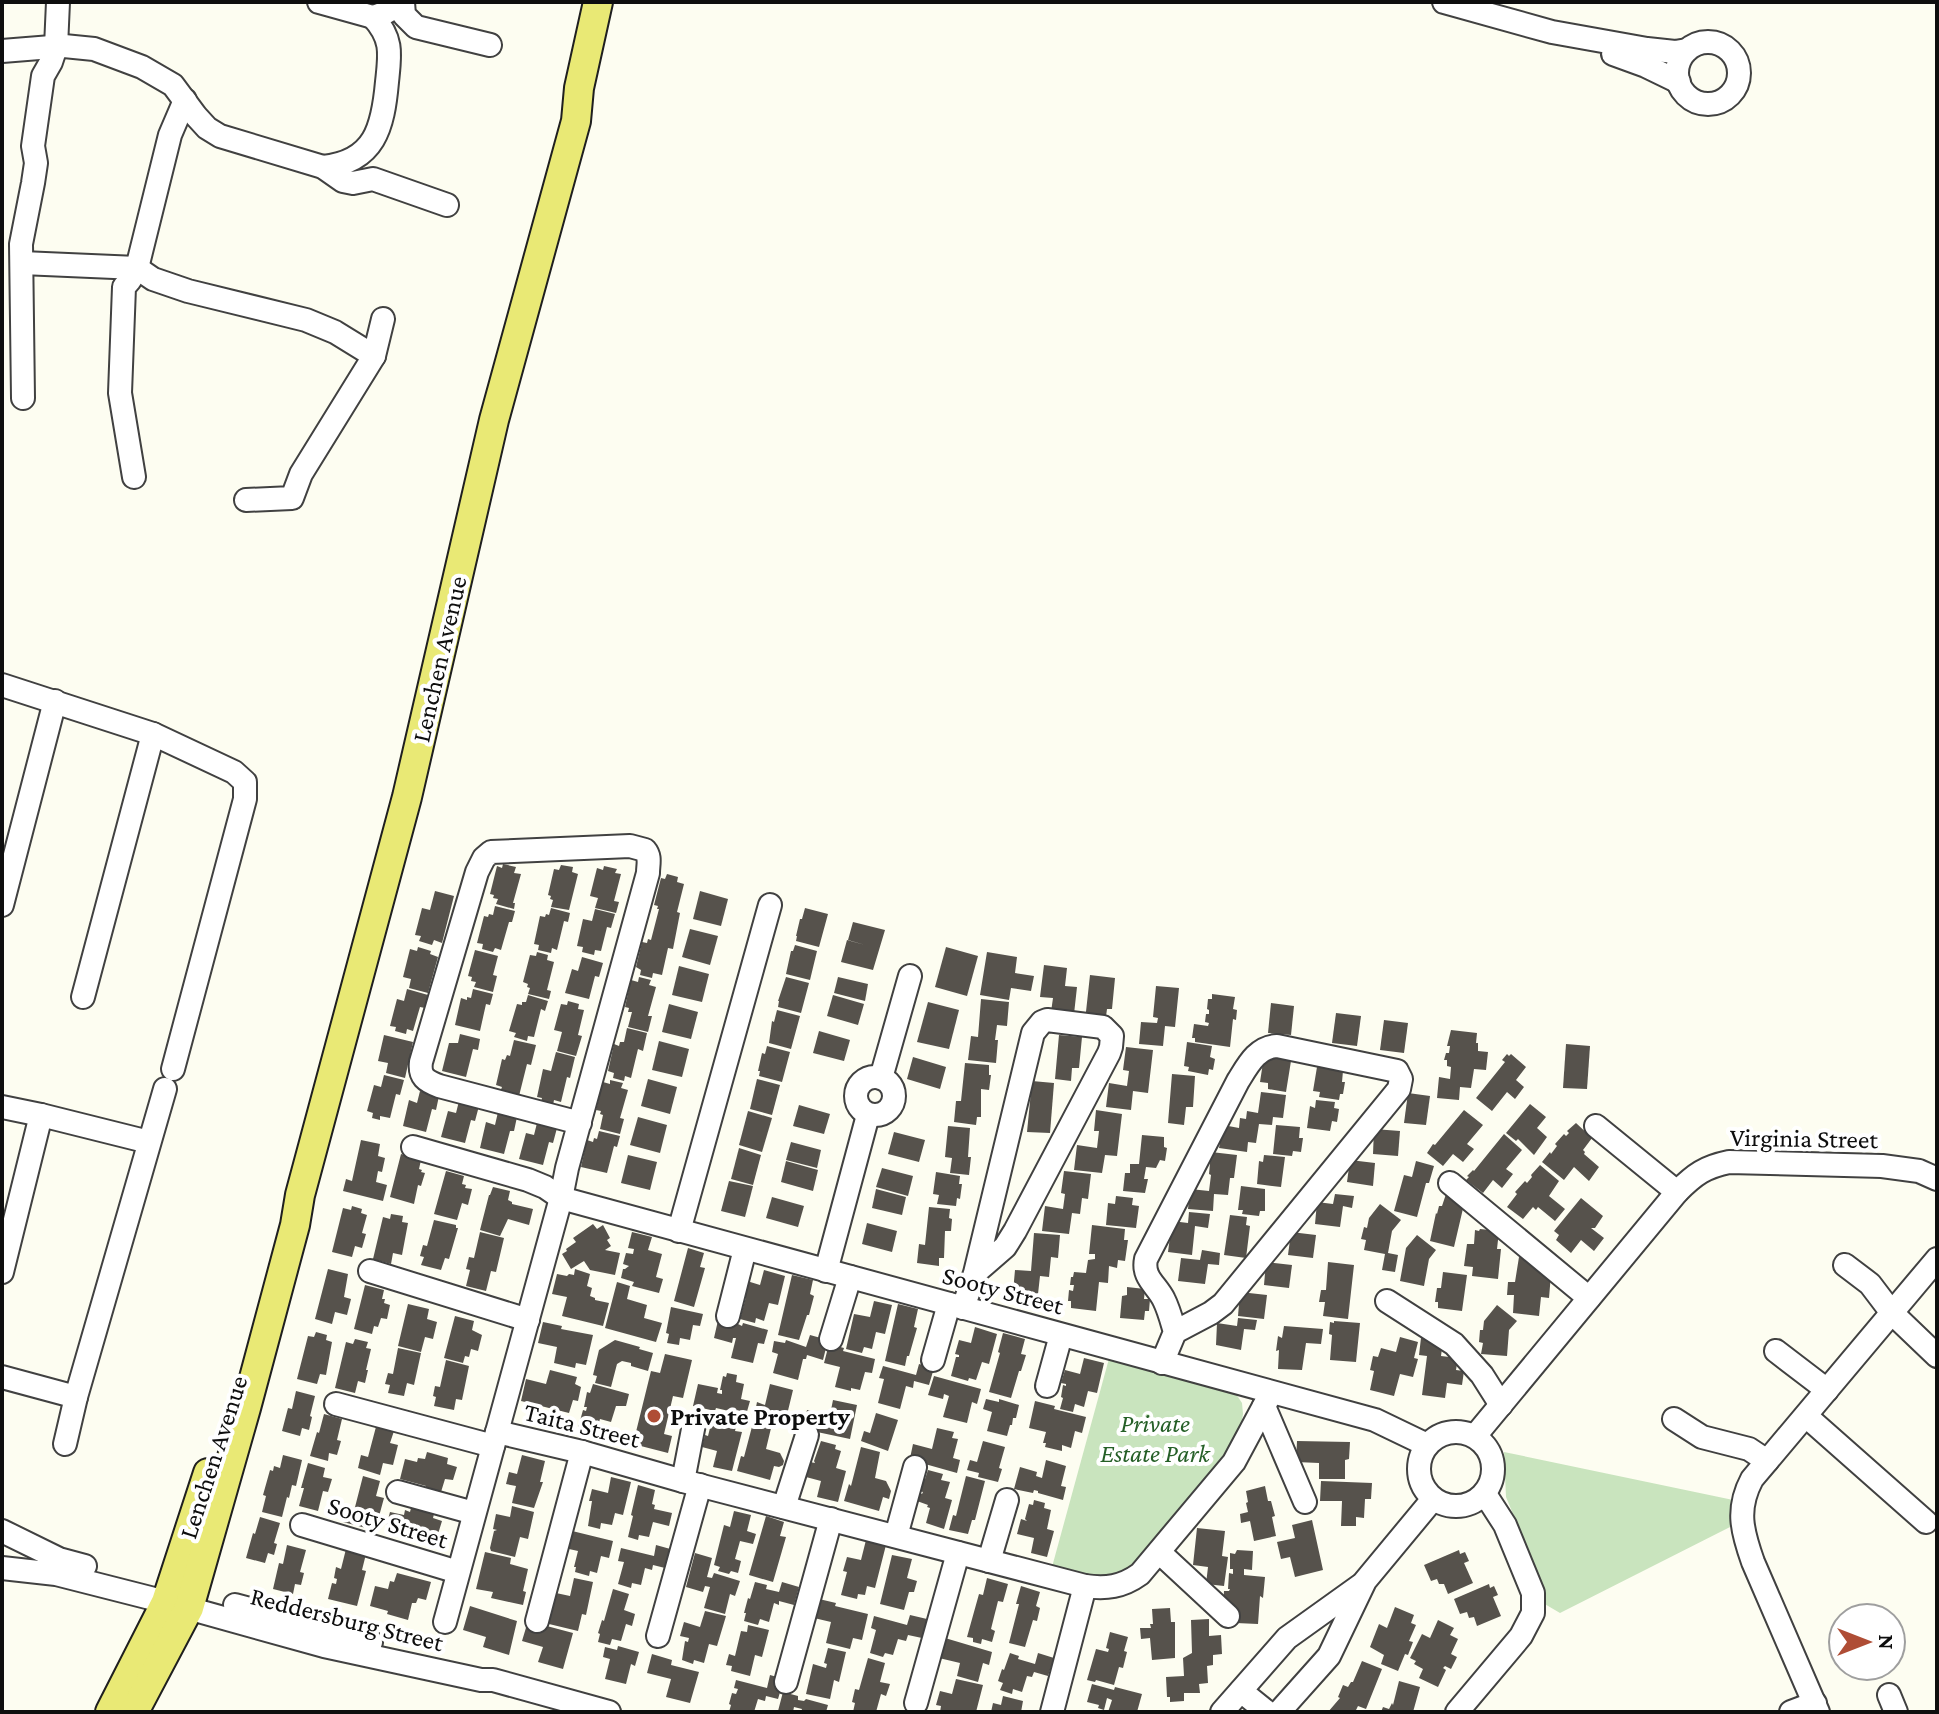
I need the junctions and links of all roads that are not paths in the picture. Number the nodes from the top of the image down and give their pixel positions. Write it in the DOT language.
graph roads {
  1 [pos="58,2"];
  2 [pos="319,2"];
  3 [pos="402,2"];
  4 [pos="598,2"];
  5 [pos="615,2"];
  6 [pos="1444,2"];
  7 [pos="373,17"];
  8 [pos="416,27"];
  9 [pos="1552,32"];
  10 [pos="490,45"];
  11 [pos="56,47"];
  12 [pos="390,50"];
  13 [pos="1687,50"];
  14 [pos="2,51"];
  15 [pos="1679,82"];
  16 [pos="185,100"];
  17 [pos="576,121"];
  18 [pos="363,152"];
  19 [pos="323,167"];
  20 [pos="373,179"];
  21 [pos="447,205"];
  22 [pos="22,263"];
  23 [pos="137,268"];
  24 [pos="383,319"];
  25 [pos="374,356"];
  26 [pos="23,398"];
  27 [pos="134,477"];
  28 [pos="246,500"];
  29 [pos="2,685"];
  30 [pos="55,701"];
  31 [pos="153,734"];
  32 [pos="2,905"];
  33 [pos="770,905"];
  34 [pos="910,976"];
  35 [pos="83,997"];
  36 [pos="2,1107"];
  37 [pos="41,1115"];
  38 [pos="580,1123"];
  39 [pos="1596,1126"];
  40 [pos="149,1142"];
  41 [pos="413,1147"];
  42 [pos="1937,1179"];
  43 [pos="1450,1183"];
  44 [pos="1677,1192"];
  45 [pos="561,1198"];
  46 [pos="1499,1208"];
  47 [pos="679,1231"];
  48 [pos="745,1249"];
  49 [pos="1937,1259"];
  50 [pos="1845,1265"];
  51 [pos="370,1271"];
  52 [pos="826,1271"];
  53 [pos="2,1272"];
  54 [pos="975,1273"];
  55 [pos="850,1277"];
  56 [pos="1593,1293"];
  57 [pos="1387,1301"];
  58 [pos="956,1306"];
  59 [pos="1892,1313"];
  60 [pos="728,1316"];
  61 [pos="528,1320"];
  62 [pos="1175,1332"];
  63 [pos="1061,1335"];
  64 [pos="831,1339"];
  65 [pos="1776,1351"];
  66 [pos="1937,1356"];
  67 [pos="933,1360"];
  68 [pos="1162,1363"];
  69 [pos="2,1377"];
  70 [pos="1047,1386"];
  71 [pos="1827,1390"];
  72 [pos="76,1397"];
  73 [pos="1268,1399"];
  74 [pos="336,1404"];
  75 [pos="1501,1405"];
  76 [pos="1806,1416"];
  77 [pos="1674,1419"];
  78 [pos="694,1424"];
  79 [pos="807,1435"];
  80 [pos="1475,1436"];
  81 [pos="495,1439"];
  82 [pos="65,1444"];
  83 [pos="1427,1445"];
  84 [pos="582,1452"];
  85 [pos="1767,1461"];
  86 [pos="915,1467"];
  87 [pos="691,1483"];
  88 [pos="398,1492"];
  89 [pos="1485,1494"];
  90 [pos="1433,1499"];
  91 [pos="1007,1500"];
  92 [pos="1305,1502"];
  93 [pos="784,1507"];
  94 [pos="474,1513"];
  95 [pos="831,1519"];
  96 [pos="1926,1522"];
  97 [pos="302,1525"];
  98 [pos="2,1531"];
  99 [pos="896,1536"];
  100 [pos="1159,1552"];
  101 [pos="958,1553"];
  102 [pos="989,1561"];
  103 [pos="2,1568"];
  104 [pos="458,1572"];
  105 [pos="1365,1581"];
  106 [pos="1085,1586"];
  107 [pos="180,1598"];
  108 [pos="1228,1616"];
  109 [pos="537,1621"];
  110 [pos="445,1622"];
  111 [pos="658,1636"];
  112 [pos="786,1682"];
  113 [pos="1241,1691"];
  114 [pos="916,1703"];
  115 [pos="1816,1707"];
  116 [pos="110,1712"];
  117 [pos="134,1712"];
  118 [pos="609,1712"];
  119 [pos="1052,1712"];
  120 [pos="1222,1712"];
  121 [pos="1267,1712"];
  122 [pos="1279,1712"];
  123 [pos="1457,1712"];
  124 [pos="1791,1712"];
  1 -- 11 [label="street"];
  2 -- 7 [label="street"];
  3 -- 7 [label="street"];
  3 -- 8 [label="street"];
  4 -- 17 [label="main road, Lenchen Avenue"];
  5 -- 17 [label="main road, Lenchen Avenue"];
  6 -- 9 [label="street"];
  7 -- 12 [label="street"];
  8 -- 10 [label="street"];
  8 -- 12 [label="street"];
  9 -- 13 [label="street"];
  9 -- 15 [label="street"];
  11 -- 14 [label="street"];
  11 -- 16 [label="street"];
  11 -- 22 [label="street"];
  12 -- 18 [label="street"];
  13 -- 15 [label="street"];
  13 -- 15 [label="street"];
  16 -- 19 [label="street"];
  16 -- 23 [label="street"];
  17 -- 107 [label="main road, Lenchen Avenue"];
  18 -- 19 [label="street"];
  18 -- 20 [label="street"];
  19 -- 20 [label="street"];
  20 -- 21 [label="street"];
  22 -- 23 [label="street"];
  22 -- 26 [label="street"];
  23 -- 25 [label="street"];
  23 -- 27 [label="street"];
  24 -- 25 [label="street"];
  25 -- 28 [label="street"];
  29 -- 30 [label="street"];
  30 -- 31 [label="street"];
  30 -- 32 [label="street"];
  31 -- 35 [label="street"];
  31 -- 40 [label="street"];
  33 -- 47 [label="street"];
  34 -- 52 [label="street"];
  36 -- 37 [label="street"];
  37 -- 40 [label="street"];
  37 -- 53 [label="street"];
  38 -- 38 [label="street"];
  38 -- 45 [label="street"];
  39 -- 44 [label="street"];
  40 -- 72 [label="street"];
  41 -- 45 [label="street, Sooty Street"];
  42 -- 44 [label="street, Virginia Street"];
  43 -- 56 [label="street"];
  44 -- 56 [label="street, Virginia Street"];
  45 -- 47 [label="street, Sooty Street"];
  45 -- 61 [label="street, Sooty Street"];
  46 -- 56 [label="street"];
  47 -- 48 [label="street, Sooty Street"];
  48 -- 52 [label="street, Sooty Street"];
  48 -- 60 [label="street"];
  49 -- 59 [label="street"];
  50 -- 59 [label="street"];
  51 -- 61 [label="street"];
  52 -- 55 [label="street, Sooty Street"];
  54 -- 54 [label="street"];
  54 -- 58 [label="street"];
  55 -- 58 [label="street, Sooty Street"];
  55 -- 64 [label="street"];
  56 -- 75 [label="street, Virginia Street"];
  57 -- 75 [label="street"];
  58 -- 63 [label="street, Sooty Street"];
  58 -- 67 [label="street"];
  59 -- 66 [label="street"];
  59 -- 71 [label="street"];
  61 -- 81 [label="street, Sooty Street"];
  62 -- 62 [label="street"];
  62 -- 68 [label="street"];
  63 -- 68 [label="street, Sooty Street"];
  63 -- 70 [label="street"];
  65 -- 71 [label="street"];
  68 -- 73 [label="street, Sooty Street"];
  69 -- 72 [label="street"];
  71 -- 76 [label="street"];
  72 -- 82 [label="street"];
  73 -- 83 [label="street, Sooty Street"];
  73 -- 92 [label="street"];
  73 -- 100 [label="street, Taita Street"];
  74 -- 81 [label="street"];
  75 -- 80 [label="street, Virginia Street"];
  76 -- 85 [label="street"];
  76 -- 96 [label="street"];
  77 -- 85 [label="street"];
  78 -- 87 [label="street"];
  79 -- 93 [label="street"];
  80 -- 83 [label="street"];
  80 -- 89 [label="street"];
  81 -- 84 [label="street, Taita Street"];
  81 -- 94 [label="street, Sooty Street"];
  83 -- 90 [label="street"];
  84 -- 87 [label="street, Taita Street"];
  84 -- 109 [label="street"];
  85 -- 115 [label="street"];
  86 -- 99 [label="street"];
  87 -- 93 [label="street, Taita Street"];
  87 -- 111 [label="street"];
  88 -- 94 [label="street"];
  89 -- 90 [label="street"];
  89 -- 123 [label="street"];
  90 -- 105 [label="street"];
  91 -- 102 [label="street"];
  93 -- 95 [label="street, Taita Street"];
  94 -- 104 [label="street, Sooty Street"];
  95 -- 99 [label="street, Taita Street"];
  95 -- 112 [label="street"];
  97 -- 104 [label="street, Sooty Street"];
  98 -- 107 [label="street"];
  99 -- 101 [label="street, Taita Street"];
  100 -- 106 [label="street, Taita Street"];
  100 -- 108 [label="street"];
  101 -- 102 [label="street, Taita Street"];
  101 -- 114 [label="street"];
  102 -- 106 [label="street, Taita Street"];
  103 -- 107 [label="street"];
  104 -- 110 [label="street, Sooty Street"];
  105 -- 113 [label="street"];
  105 -- 122 [label="street"];
  106 -- 119 [label="street"];
  107 -- 116 [label="main road, Lenchen Avenue"];
  107 -- 117 [label="main road, Lenchen Avenue"];
  107 -- 118 [label="street, Reddersburg Street"];
  113 -- 120 [label="street"];
  113 -- 121 [label="street"];
  115 -- 124 [label="street"];
}
